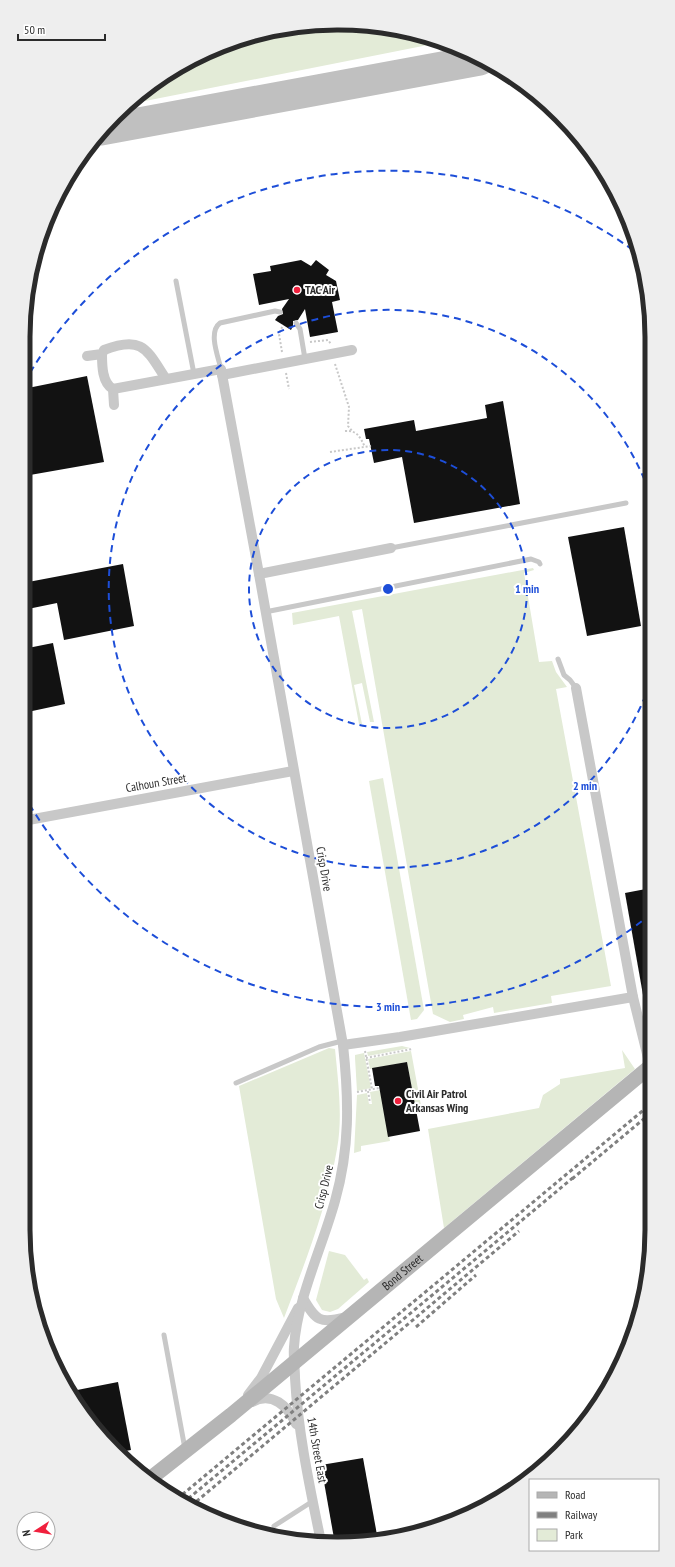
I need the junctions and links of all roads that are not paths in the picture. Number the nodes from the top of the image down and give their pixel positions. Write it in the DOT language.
graph roads {
  1 [pos="176,281"];
  2 [pos="280,312"];
  3 [pos="296,323"];
  4 [pos="352,350"];
  5 [pos="102,354"];
  6 [pos="87,356"];
  7 [pos="305,359"];
  8 [pos="222,372"];
  9 [pos="194,374"];
  10 [pos="166,380"];
  11 [pos="113,389"];
  12 [pos="114,405"];
  13 [pos="626,503"];
  14 [pos="391,548"];
  15 [pos="540,564"];
  16 [pos="259,574"];
  17 [pos="265,612"];
  18 [pos="558,659"];
  19 [pos="576,688"];
  20 [pos="293,771"];
  21 [pos="30,820"];
  22 [pos="633,997"];
  23 [pos="645,1042"];
  24 [pos="342,1043"];
  25 [pos="645,1070"];
  26 [pos="236,1083"];
  27 [pos="303,1298"];
  28 [pos="350,1316"];
  29 [pos="164,1335"];
  30 [pos="294,1361"];
  31 [pos="231,1415"];
  32 [pos="302,1441"];
  33 [pos="185,1450"];
  34 [pos="154,1476"];
  35 [pos="313,1501"];
  36 [pos="274,1526"];
  37 [pos="320,1536"];
  1 -- 9 [label="lane"];
  2 -- 8 [label="lane"];
  3 -- 7 [label="lane"];
  4 -- 7 [label="street"];
  5 -- 6 [label="street"];
  5 -- 10 [label="street"];
  5 -- 11 [label="street"];
  7 -- 8 [label="street"];
  8 -- 9 [label="street"];
  8 -- 16 [label="street, Crisp Drive"];
  9 -- 10 [label="street"];
  10 -- 11 [label="street"];
  11 -- 12 [label="street"];
  13 -- 14 [label="lane"];
  14 -- 16 [label="street"];
  15 -- 17 [label="lane"];
  16 -- 17 [label="street, Crisp Drive"];
  17 -- 20 [label="street, Crisp Drive"];
  18 -- 19 [label="lane"];
  19 -- 22 [label="street"];
  20 -- 21 [label="street, Calhoun Street"];
  20 -- 24 [label="street, Crisp Drive"];
  22 -- 23 [label="street"];
  22 -- 24 [label="street"];
  24 -- 26 [label="lane"];
  24 -- 27 [label="street, Crisp Drive"];
  25 -- 28 [label="street, Bond Street"];
  27 -- 28 [label="street"];
  27 -- 30 [label="street, Crisp Drive"];
  27 -- 31 [label="street, Crisp Drive"];
  28 -- 30 [label="street, Bond Street"];
  29 -- 33 [label="lane"];
  30 -- 31 [label="street, Bond Street"];
  30 -- 32 [label="street, 14th Street East"];
  31 -- 32 [label="street"];
  31 -- 33 [label="street, Bond Street"];
  32 -- 35 [label="street, 14th Street East"];
  33 -- 34 [label="street, Bond Street"];
  35 -- 36 [label="lane"];
  35 -- 37 [label="street, 14th Street East"];
}
